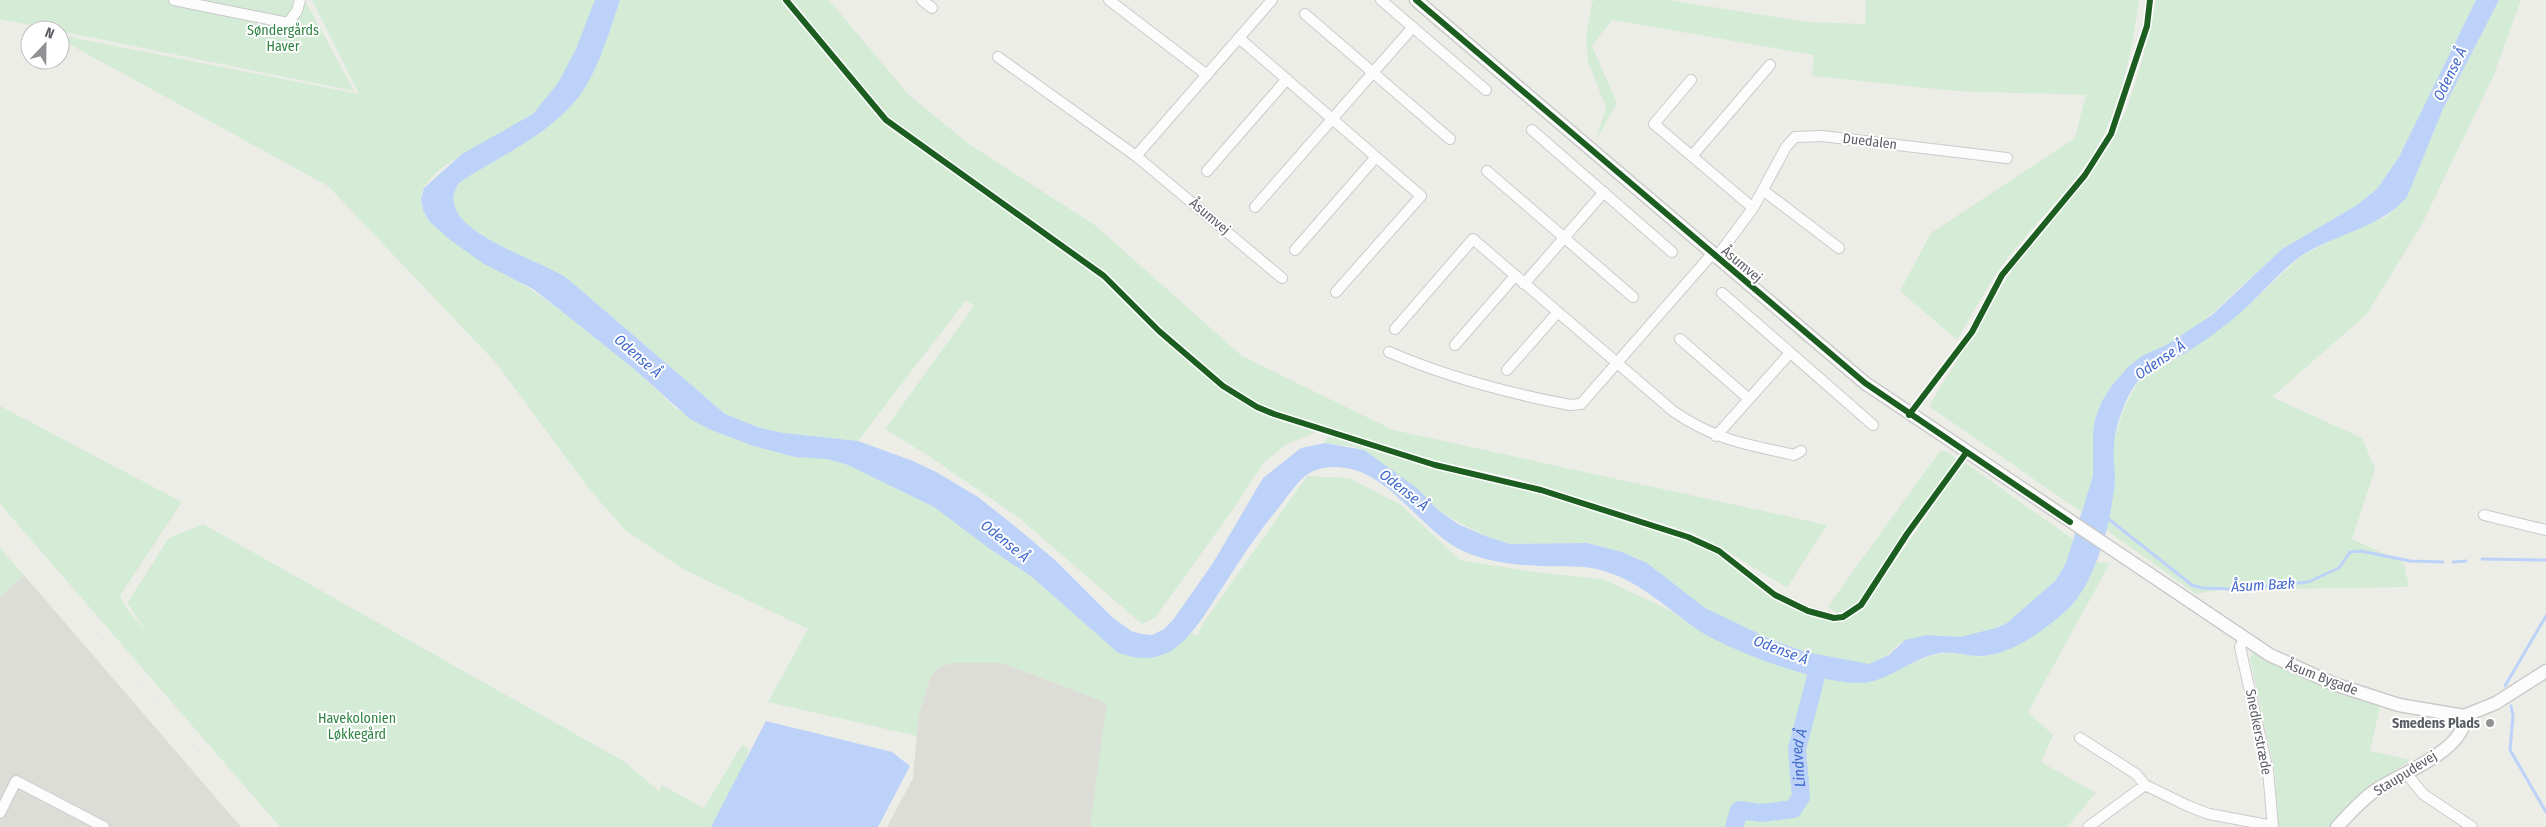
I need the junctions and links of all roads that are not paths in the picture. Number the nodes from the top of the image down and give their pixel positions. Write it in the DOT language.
graph roads {
  1 [pos="174,0"];
  2 [pos="300,0"];
  3 [pos="922,0"];
  4 [pos="1109,0"];
  5 [pos="1272,0"];
  6 [pos="1381,0"];
  7 [pos="1416,0"];
  8 [pos="932,8"];
  9 [pos="1305,14"];
  10 [pos="1413,27"];
  11 [pos="1239,38"];
  12 [pos="998,56"];
  13 [pos="1770,65"];
  14 [pos="1373,72"];
  15 [pos="1206,75"];
  16 [pos="1287,80"];
  17 [pos="1691,80"];
  18 [pos="1486,90"];
  19 [pos="1332,119"];
  20 [pos="1532,130"];
  21 [pos="1450,139"];
  22 [pos="1136,156"];
  23 [pos="1692,156"];
  24 [pos="1376,157"];
  25 [pos="2007,158"];
  26 [pos="1487,171"];
  27 [pos="1207,172"];
  28 [pos="1764,191"];
  29 [pos="1604,192"];
  30 [pos="1254,207"];
  31 [pos="1753,208"];
  32 [pos="1564,238"];
  33 [pos="1840,248"];
  34 [pos="1295,250"];
  35 [pos="1672,252"];
  36 [pos="1714,256"];
  37 [pos="1515,276"];
  38 [pos="1282,278"];
  39 [pos="1524,284"];
  40 [pos="1336,292"];
  41 [pos="1722,293"];
  42 [pos="1633,297"];
  43 [pos="1558,312"];
  44 [pos="1395,329"];
  45 [pos="1680,339"];
  46 [pos="1455,345"];
  47 [pos="1389,352"];
  48 [pos="1790,353"];
  49 [pos="1617,363"];
  50 [pos="1507,370"];
  51 [pos="1750,399"];
  52 [pos="1873,425"];
  53 [pos="1716,436"];
  54 [pos="1802,451"];
  55 [pos="2484,515"];
  56 [pos="2546,530"];
  57 [pos="2116,553"];
  58 [pos="2244,639"];
  59 [pos="2546,671"];
  60 [pos="2464,716"];
  61 [pos="2080,738"];
  62 [pos="2406,772"];
  63 [pos="2145,785"];
  64 [pos="0,813"];
  65 [pos="2273,826"];
  66 [pos="104,827"];
  67 [pos="2088,827"];
  68 [pos="2337,827"];
  69 [pos="2472,827"];
  1 -- 2 [label="street"];
  3 -- 8 [label="street"];
  4 -- 15 [label="street"];
  5 -- 11 [label="street"];
  6 -- 10 [label="street"];
  7 -- 36 [label="street, Åsumvej"];
  9 -- 14 [label="street"];
  10 -- 14 [label="street"];
  10 -- 18 [label="street"];
  11 -- 15 [label="street"];
  11 -- 16 [label="street"];
  12 -- 22 [label="street, Åsumvej"];
  13 -- 23 [label="street"];
  14 -- 19 [label="street"];
  14 -- 21 [label="street"];
  15 -- 22 [label="street"];
  16 -- 19 [label="street"];
  16 -- 27 [label="street"];
  17 -- 23 [label="street"];
  19 -- 24 [label="street"];
  19 -- 30 [label="street"];
  20 -- 29 [label="street"];
  22 -- 38 [label="street, Åsumvej"];
  23 -- 31 [label="street"];
  24 -- 34 [label="street"];
  24 -- 40 [label="street"];
  25 -- 28 [label="street, Duedalen"];
  26 -- 32 [label="street"];
  28 -- 31 [label="street, Duedalen"];
  28 -- 33 [label="street"];
  29 -- 32 [label="street"];
  29 -- 35 [label="street"];
  31 -- 36 [label="street, Duedalen"];
  32 -- 39 [label="street"];
  32 -- 42 [label="street"];
  36 -- 49 [label="street, Åsumvej"];
  36 -- 57 [label="street, Åsumvej"];
  37 -- 39 [label="street"];
  37 -- 44 [label="street"];
  37 -- 46 [label="street"];
  39 -- 43 [label="street"];
  41 -- 48 [label="street"];
  43 -- 49 [label="street"];
  43 -- 50 [label="street"];
  45 -- 51 [label="street"];
  47 -- 49 [label="street, Åsumvej"];
  48 -- 51 [label="street"];
  48 -- 52 [label="street"];
  49 -- 53 [label="street"];
  51 -- 53 [label="street"];
  53 -- 54 [label="street"];
  55 -- 56 [label="street"];
  57 -- 58 [label="street, Åsum Bygade"];
  58 -- 60 [label="street, Åsum Bygade"];
  58 -- 65 [label="street, Snedkerstræde"];
  59 -- 60 [label="street"];
  60 -- 62 [label="street, Staupudevej"];
  61 -- 63 [label="street"];
  62 -- 68 [label="street, Staupudevej"];
  62 -- 69 [label="street"];
  63 -- 65 [label="street"];
  63 -- 67 [label="street"];
  64 -- 66 [label="street"];
}
